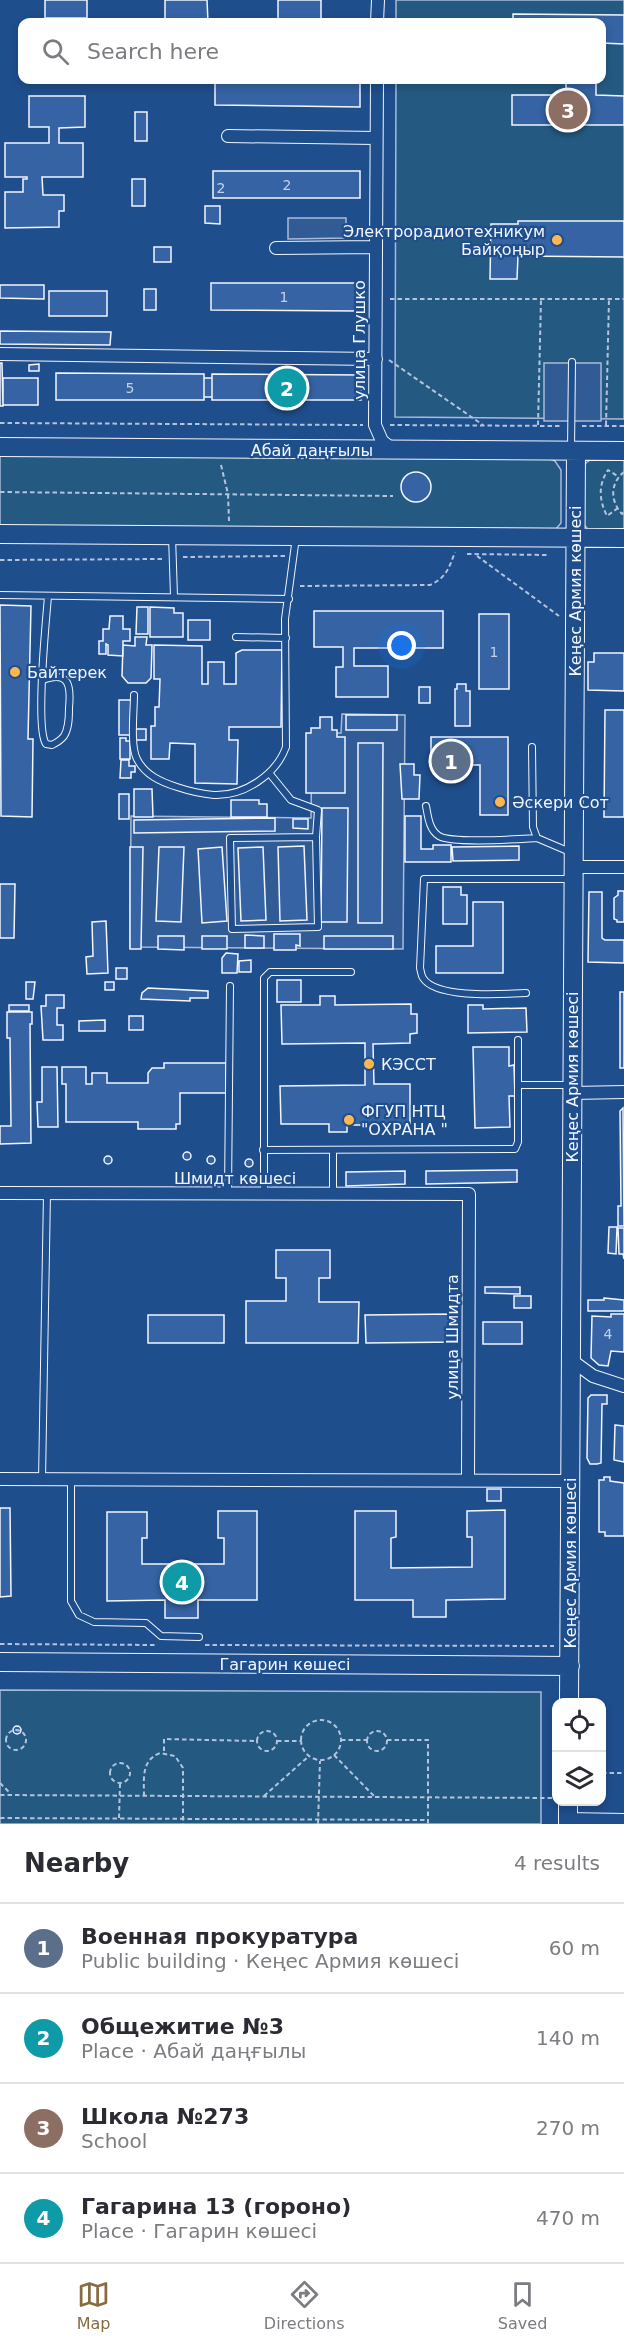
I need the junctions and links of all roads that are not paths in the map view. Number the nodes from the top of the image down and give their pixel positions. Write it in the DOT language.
graph roads {
  1 [pos="378,0"];
  2 [pos="377,18"];
  3 [pos="377,84"];
  4 [pos="228,136"];
  5 [pos="376,138"];
  6 [pos="276,248"];
  7 [pos="375,248"];
  8 [pos="0,354"];
  9 [pos="381,359"];
  10 [pos="572,363"];
  11 [pos="0,447"];
  12 [pos="393,450"];
  13 [pos="573,451"];
  14 [pos="624,451"];
  15 [pos="0,534"];
  16 [pos="172,535"];
  17 [pos="296,536"];
  18 [pos="624,538"];
  19 [pos="575,546"];
  20 [pos="0,595"];
  21 [pos="48,596"];
  22 [pos="174,596"];
  23 [pos="289,599"];
  24 [pos="236,637"];
  25 [pos="286,638"];
  26 [pos="43,680"];
  27 [pos="134,695"];
  28 [pos="532,747"];
  29 [pos="270,774"];
  30 [pos="426,806"];
  31 [pos="316,837"];
  32 [pos="537,838"];
  33 [pos="573,867"];
  34 [pos="624,867"];
  35 [pos="351,972"];
  36 [pos="230,986"];
  37 [pos="526,993"];
  38 [pos="518,1040"];
  39 [pos="519,1085"];
  40 [pos="572,1089"];
  41 [pos="624,1092"];
  42 [pos="263,1150"];
  43 [pos="333,1150"];
  44 [pos="0,1193"];
  45 [pos="47,1193"];
  46 [pos="469,1194"];
  47 [pos="228,1195"];
  48 [pos="264,1195"];
  49 [pos="333,1195"];
  50 [pos="571,1360"];
  51 [pos="624,1386"];
  52 [pos="0,1479"];
  53 [pos="71,1479"];
  54 [pos="42,1480"];
  55 [pos="468,1480"];
  56 [pos="570,1481"];
  57 [pos="199,1636"];
  58 [pos="0,1662"];
  59 [pos="570,1666"];
  60 [pos="569,1698"];
  61 [pos="564,1806"];
  62 [pos="624,1823"];
  1 -- 2 [label="street"];
  3 -- 5 [label="street, улица Глушко"];
  4 -- 5 [label="street"];
  5 -- 7 [label="street, улица Глушко"];
  6 -- 7 [label="street"];
  7 -- 9 [label="street, улица Глушко"];
  8 -- 9 [label="street"];
  9 -- 12 [label="street, улица Глушко"];
  10 -- 13 [label="lane"];
  11 -- 12 [label="main road, Абай даңғылы"];
  12 -- 13 [label="main road, Абай даңғылы"];
  13 -- 14 [label="main road, Абай даңғылы"];
  13 -- 19 [label="main road, Кеңес Армия көшесі"];
  15 -- 16 [label="main road"];
  16 -- 17 [label="main road"];
  16 -- 22 [label="lane"];
  17 -- 19 [label="main road"];
  17 -- 23 [label="lane"];
  18 -- 19 [label="main road"];
  19 -- 33 [label="main road, Кеңес Армия көшесі"];
  20 -- 21 [label="lane"];
  21 -- 22 [label="lane"];
  21 -- 26 [label="lane"];
  22 -- 23 [label="lane"];
  23 -- 25 [label="lane"];
  24 -- 25 [label="lane"];
  25 -- 29 [label="lane"];
  26 -- 26 [label="lane"];
  27 -- 29 [label="lane"];
  28 -- 32 [label="lane"];
  29 -- 31 [label="lane"];
  30 -- 32 [label="lane"];
  31 -- 31 [label="lane"];
  32 -- 33 [label="lane"];
  33 -- 34 [label="street"];
  33 -- 37 [label="lane"];
  33 -- 40 [label="main road, Кеңес Армия көшесі"];
  35 -- 42 [label="lane"];
  36 -- 47 [label="lane"];
  38 -- 39 [label="lane"];
  39 -- 40 [label="lane"];
  39 -- 43 [label="lane"];
  40 -- 41 [label="street"];
  40 -- 50 [label="main road, Кеңес Армия көшесі"];
  42 -- 43 [label="lane"];
  42 -- 48 [label="lane"];
  43 -- 49 [label="lane"];
  44 -- 45 [label="street, Шмидт көшесі"];
  45 -- 47 [label="street, Шмидт көшесі"];
  45 -- 54 [label="lane"];
  46 -- 49 [label="street, Шмидт көшесі"];
  46 -- 55 [label="street, улица Шмидта"];
  47 -- 48 [label="street, Шмидт көшесі"];
  48 -- 49 [label="street, Шмидт көшесі"];
  50 -- 51 [label="street"];
  50 -- 56 [label="main road, Кеңес Армия көшесі"];
  52 -- 54 [label="street"];
  53 -- 54 [label="street"];
  53 -- 55 [label="street"];
  53 -- 57 [label="lane"];
  55 -- 56 [label="street"];
  56 -- 59 [label="main road, Кеңес Армия көшесі"];
  58 -- 59 [label="main road, Гагарин көшесі"];
  59 -- 60 [label="main road, Кеңес Армия көшесі"];
  61 -- 62 [label="main road"];
}
